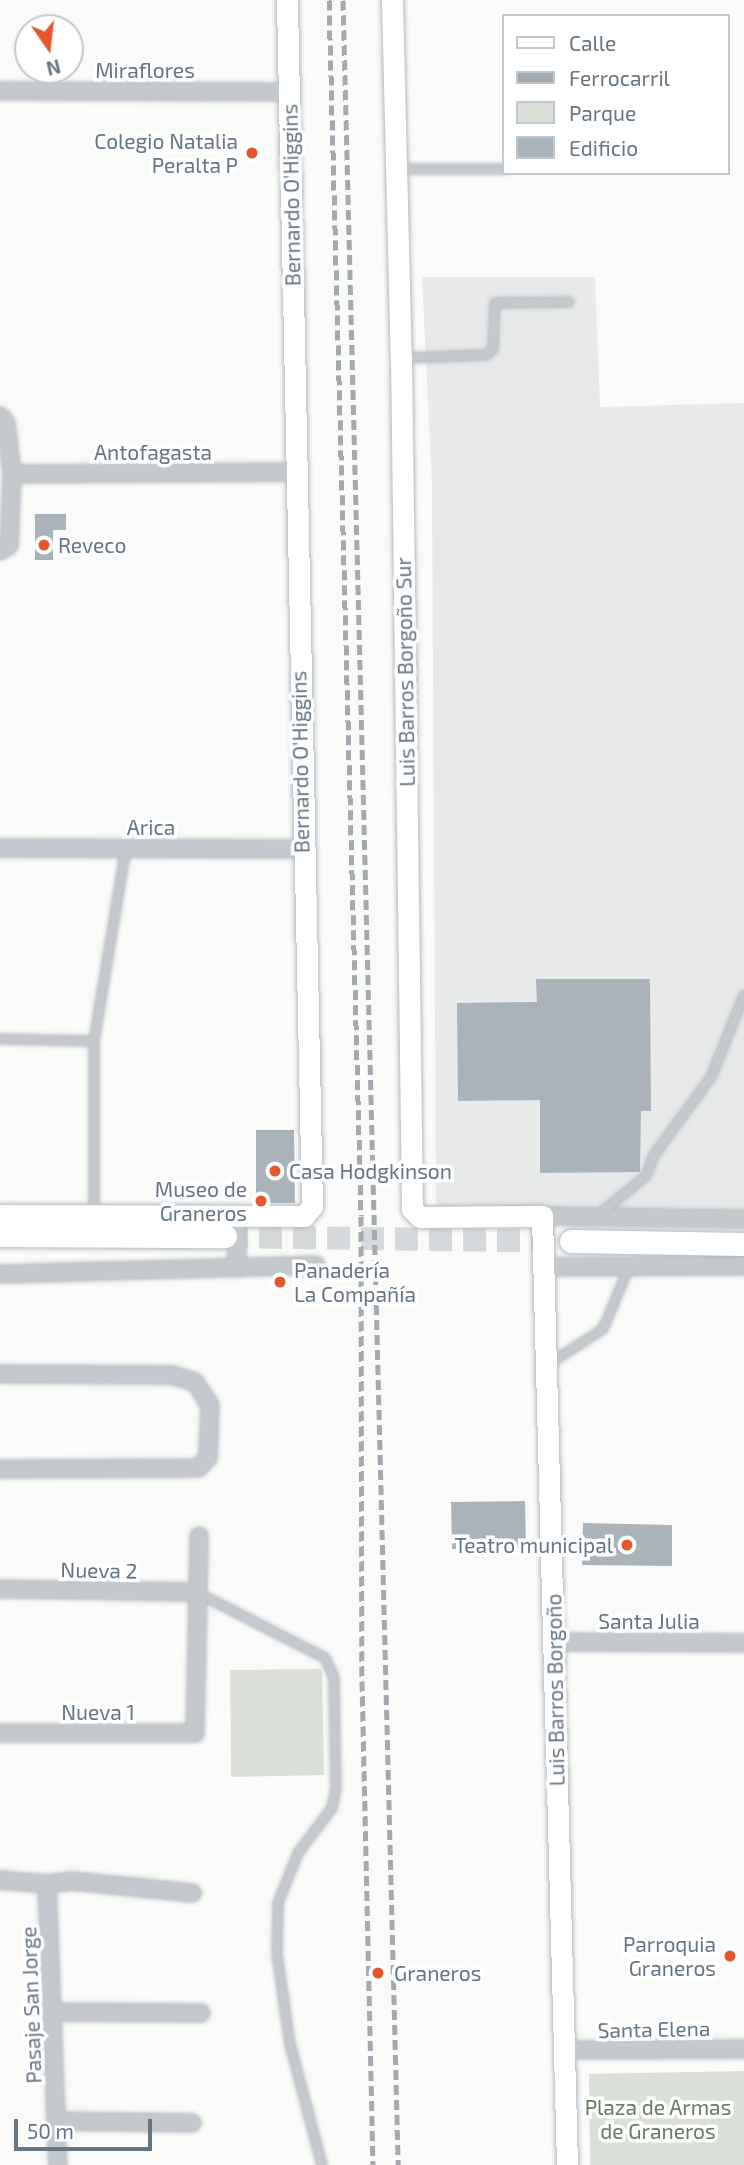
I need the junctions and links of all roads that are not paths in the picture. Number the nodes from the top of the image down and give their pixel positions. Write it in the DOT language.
graph roads {
  1 [pos="287,0"];
  2 [pos="392,0"];
  3 [pos="0,91"];
  4 [pos="289,92"];
  5 [pos="395,169"];
  6 [pos="503,169"];
  7 [pos="569,302"];
  8 [pos="401,358"];
  9 [pos="0,416"];
  10 [pos="294,472"];
  11 [pos="12,474"];
  12 [pos="0,551"];
  13 [pos="0,848"];
  14 [pos="125,848"];
  15 [pos="302,849"];
  16 [pos="744,995"];
  17 [pos="0,1039"];
  18 [pos="94,1041"];
  19 [pos="94,1214"];
  20 [pos="0,1215"];
  21 [pos="236,1215"];
  22 [pos="542,1216"];
  23 [pos="596,1217"];
  24 [pos="744,1219"];
  25 [pos="0,1235"];
  26 [pos="225,1236"];
  27 [pos="571,1241"];
  28 [pos="744,1244"];
  29 [pos="316,1265"];
  30 [pos="744,1266"];
  31 [pos="544,1267"];
  32 [pos="629,1267"];
  33 [pos="237,1268"];
  34 [pos="0,1274"];
  35 [pos="546,1366"];
  36 [pos="0,1374"];
  37 [pos="0,1469"];
  38 [pos="199,1536"];
  39 [pos="0,1589"];
  40 [pos="197,1592"];
  41 [pos="554,1642"];
  42 [pos="744,1643"];
  43 [pos="0,1733"];
  44 [pos="0,1880"];
  45 [pos="47,1884"];
  46 [pos="192,1893"];
  47 [pos="53,2012"];
  48 [pos="201,2013"];
  49 [pos="744,2049"];
  50 [pos="564,2050"];
  51 [pos="57,2121"];
  52 [pos="192,2123"];
  53 [pos="58,2165"];
  54 [pos="322,2165"];
  55 [pos="567,2165"];
  1 -- 4 [label="street, Bernardo O'Higgins"];
  2 -- 5 [label="street, Luis Barros Borgoño Sur"];
  3 -- 4 [label="street, Miraflores"];
  4 -- 10 [label="street, Bernardo O'Higgins"];
  5 -- 6 [label="lane"];
  5 -- 8 [label="street, Luis Barros Borgoño Sur"];
  7 -- 8 [label="lane"];
  8 -- 22 [label="street, Luis Barros Borgoño Sur"];
  9 -- 11 [label="street"];
  10 -- 11 [label="street, Antofagasta"];
  10 -- 15 [label="street, Bernardo O'Higgins"];
  11 -- 12 [label="street"];
  13 -- 14 [label="street, Arica"];
  14 -- 15 [label="street, Arica"];
  14 -- 18 [label="lane"];
  15 -- 21 [label="street, Bernardo O'Higgins"];
  16 -- 23 [label="lane"];
  17 -- 18 [label="lane"];
  18 -- 19 [label="lane"];
  19 -- 20 [label="street, Bernardo O'Higgins"];
  19 -- 21 [label="street, Bernardo O'Higgins"];
  21 -- 33 [label="street"];
  22 -- 23 [label="street"];
  22 -- 31 [label="street, Luis Barros Borgoño"];
  23 -- 24 [label="street"];
  25 -- 26 [label="main road"];
  27 -- 28 [label="main road"];
  29 -- 33 [label="street"];
  30 -- 32 [label="street"];
  31 -- 32 [label="street"];
  31 -- 35 [label="street, Luis Barros Borgoño"];
  32 -- 35 [label="lane"];
  33 -- 34 [label="street"];
  35 -- 41 [label="street, Luis Barros Borgoño"];
  36 -- 37 [label="street"];
  38 -- 40 [label="street"];
  39 -- 40 [label="street, Nueva 2"];
  40 -- 43 [label="street, Nueva 1"];
  40 -- 54 [label="lane"];
  41 -- 42 [label="street, Santa Julia"];
  41 -- 50 [label="street, Luis Barros Borgoño"];
  44 -- 45 [label="street"];
  45 -- 46 [label="street"];
  45 -- 47 [label="street, Pasaje San Jorge"];
  47 -- 48 [label="street"];
  47 -- 51 [label="street, Pasaje San Jorge"];
  49 -- 50 [label="street, Santa Elena"];
  50 -- 55 [label="street, Luis Barros Borgoño"];
  51 -- 52 [label="street"];
  51 -- 53 [label="street, Pasaje San Jorge"];
}
